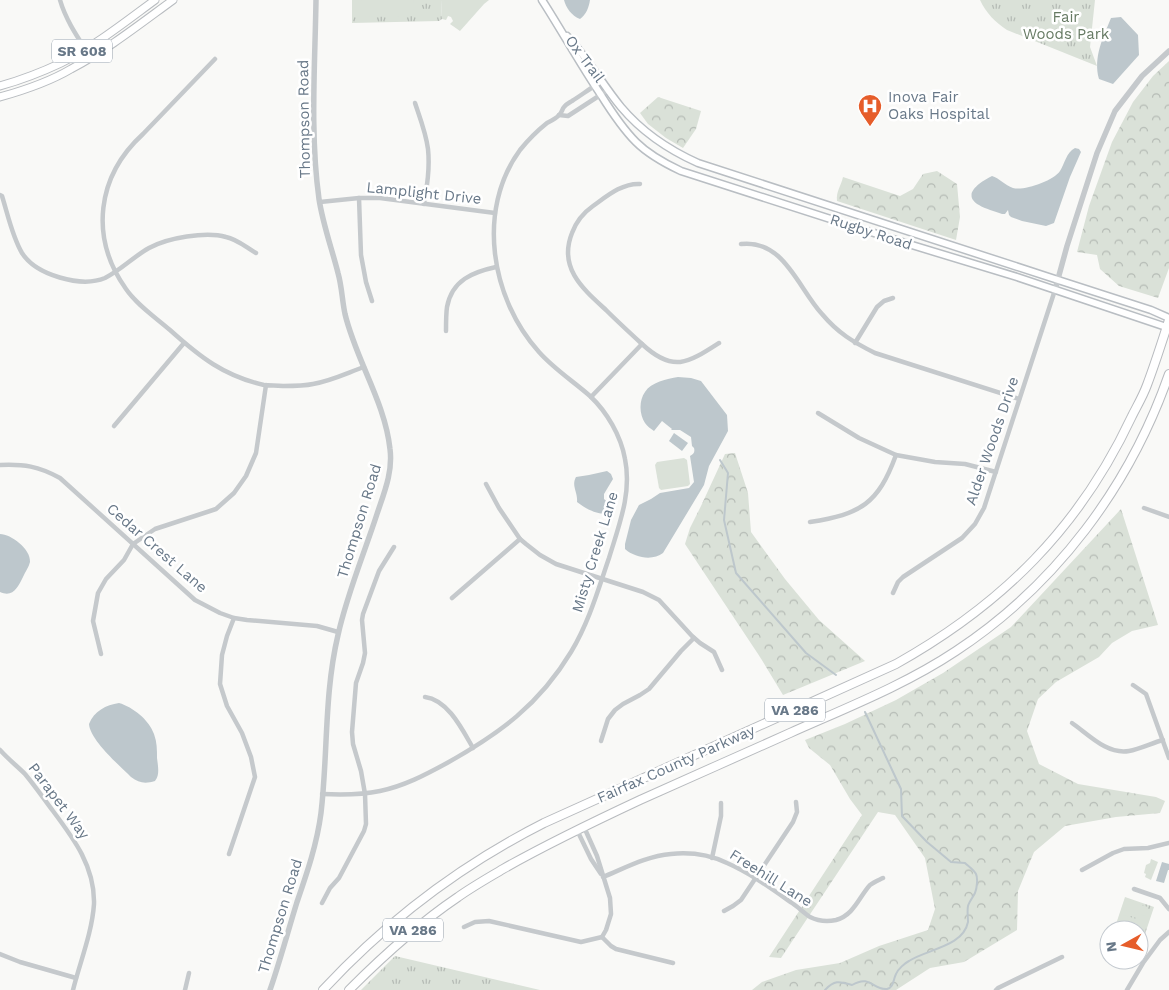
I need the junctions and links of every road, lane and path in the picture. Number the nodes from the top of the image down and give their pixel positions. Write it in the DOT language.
graph roads {
  1 [pos="60,0"];
  2 [pos="154,0"];
  3 [pos="173,0"];
  4 [pos="316,0"];
  5 [pos="542,0"];
  6 [pos="561,30"];
  7 [pos="85,49"];
  8 [pos="1169,51"];
  9 [pos="90,58"];
  10 [pos="216,59"];
  11 [pos="602,81"];
  12 [pos="0,86"];
  13 [pos="595,86"];
  14 [pos="608,90"];
  15 [pos="600,94"];
  16 [pos="0,97"];
  17 [pos="415,103"];
  18 [pos="559,115"];
  19 [pos="640,184"];
  20 [pos="0,195"];
  21 [pos="359,198"];
  22 [pos="320,202"];
  23 [pos="424,204"];
  24 [pos="495,213"];
  25 [pos="741,244"];
  26 [pos="256,253"];
  27 [pos="496,267"];
  28 [pos="116,271"];
  29 [pos="1058,280"];
  30 [pos="1055,290"];
  31 [pos="893,298"];
  32 [pos="372,301"];
  33 [pos="1168,323"];
  34 [pos="446,330"];
  35 [pos="184,343"];
  36 [pos="719,343"];
  37 [pos="856,343"];
  38 [pos="642,344"];
  39 [pos="364,367"];
  40 [pos="1169,374"];
  41 [pos="266,385"];
  42 [pos="591,397"];
  43 [pos="1020,399"];
  44 [pos="818,413"];
  45 [pos="114,426"];
  46 [pos="896,455"];
  47 [pos="0,465"];
  48 [pos="996,472"];
  49 [pos="486,484"];
  50 [pos="1144,508"];
  51 [pos="1169,518"];
  52 [pos="810,522"];
  53 [pos="520,539"];
  54 [pos="133,544"];
  55 [pos="394,547"];
  56 [pos="602,579"];
  57 [pos="892,593"];
  58 [pos="452,598"];
  59 [pos="234,618"];
  60 [pos="338,632"];
  61 [pos="694,638"];
  62 [pos="101,654"];
  63 [pos="722,670"];
  64 [pos="1134,685"];
  65 [pos="424,696"];
  66 [pos="1072,722"];
  67 [pos="1163,740"];
  68 [pos="601,741"];
  69 [pos="473,748"];
  70 [pos="0,750"];
  71 [pos="1169,758"];
  72 [pos="322,794"];
  73 [pos="364,794"];
  74 [pos="796,802"];
  75 [pos="721,803"];
  76 [pos="580,828"];
  77 [pos="1169,843"];
  78 [pos="229,854"];
  79 [pos="712,858"];
  80 [pos="1082,870"];
  81 [pos="603,877"];
  82 [pos="883,878"];
  83 [pos="755,879"];
  84 [pos="1134,889"];
  85 [pos="322,903"];
  86 [pos="1169,909"];
  87 [pos="724,911"];
  88 [pos="464,927"];
  89 [pos="1169,932"];
  90 [pos="602,937"];
  91 [pos="0,954"];
  92 [pos="1062,957"];
  93 [pos="673,962"];
  94 [pos="189,973"];
  95 [pos="76,978"];
  96 [pos="73,990"];
  97 [pos="185,990"];
  98 [pos="270,990"];
  99 [pos="322,990"];
  100 [pos="349,990"];
  101 [pos="996,990"];
  102 [pos="1127,990"];
  1 -- 7 [label="street"];
  2 -- 7 [label="main road, SR 608"];
  3 -- 9 [label="main road, SR 608"];
  4 -- 22 [label="street, Thompson Road"];
  5 -- 6 [label="main road, Ox Trail"];
  6 -- 11 [label="main road, Ox Trail"];
  6 -- 13 [label="main road, Ox Trail"];
  7 -- 9 [label="street"];
  7 -- 12 [label="main road, SR 608"];
  8 -- 29 [label="street"];
  9 -- 16 [label="main road, SR 608"];
  10 -- 28 [label="street"];
  11 -- 13 [label="street, Misty Creek Lane"];
  11 -- 14 [label="main road, Ox Trail"];
  13 -- 15 [label="main road, Ox Trail"];
  13 -- 18 [label="street, Misty Creek Lane"];
  14 -- 15 [label="street, Misty Creek Lane"];
  14 -- 29 [label="main road, Rugby Road"];
  15 -- 18 [label="street, Misty Creek Lane"];
  15 -- 30 [label="main road, Rugby Road"];
  17 -- 23 [label="street"];
  18 -- 24 [label="street, Misty Creek Lane"];
  19 -- 38 [label="street"];
  20 -- 28 [label="street"];
  21 -- 22 [label="street, Lamplight Drive"];
  21 -- 23 [label="street, Lamplight Drive"];
  21 -- 32 [label="street"];
  22 -- 39 [label="street, Thompson Road"];
  23 -- 24 [label="street, Lamplight Drive"];
  24 -- 27 [label="street, Misty Creek Lane"];
  25 -- 37 [label="street"];
  26 -- 28 [label="street"];
  27 -- 34 [label="street"];
  27 -- 42 [label="street, Misty Creek Lane"];
  28 -- 35 [label="street"];
  29 -- 30 [label="street"];
  29 -- 33 [label="main road, Rugby Road"];
  30 -- 33 [label="main road, Rugby Road"];
  30 -- 43 [label="street, Alder Woods Drive"];
  31 -- 37 [label="street"];
  33 -- 99 [label="highway, Fairfax County Parkway / VA 286"];
  35 -- 41 [label="street"];
  35 -- 45 [label="street"];
  36 -- 38 [label="street"];
  37 -- 43 [label="street"];
  38 -- 42 [label="street"];
  39 -- 41 [label="street"];
  39 -- 60 [label="street, Thompson Road"];
  40 -- 76 [label="highway, Fairfax County Parkway / VA 286"];
  41 -- 54 [label="street"];
  42 -- 56 [label="street, Misty Creek Lane"];
  43 -- 48 [label="street, Alder Woods Drive"];
  44 -- 46 [label="street"];
  46 -- 48 [label="street"];
  46 -- 52 [label="street"];
  47 -- 54 [label="street, Cedar Crest Lane"];
  48 -- 57 [label="street, Alder Woods Drive"];
  49 -- 53 [label="street"];
  50 -- 51 [label="street"];
  53 -- 56 [label="street"];
  53 -- 58 [label="street"];
  54 -- 59 [label="street, Cedar Crest Lane"];
  54 -- 62 [label="street"];
  55 -- 73 [label="street"];
  56 -- 61 [label="street"];
  56 -- 69 [label="street, Misty Creek Lane"];
  59 -- 60 [label="street, Cedar Crest Lane"];
  59 -- 78 [label="street"];
  60 -- 72 [label="street, Thompson Road"];
  61 -- 63 [label="street"];
  61 -- 68 [label="street"];
  64 -- 67 [label="street"];
  65 -- 69 [label="street"];
  66 -- 67 [label="street"];
  67 -- 71 [label="street"];
  69 -- 73 [label="street, Misty Creek Lane"];
  70 -- 95 [label="street, Parapet Way"];
  72 -- 73 [label="street, Misty Creek Lane"];
  72 -- 98 [label="street, Thompson Road"];
  73 -- 85 [label="street"];
  74 -- 83 [label="street"];
  75 -- 79 [label="street"];
  76 -- 81 [label="street"];
  76 -- 100 [label="highway, Fairfax County Parkway / VA 286"];
  77 -- 80 [label="street"];
  79 -- 81 [label="street, Freehill Lane"];
  79 -- 83 [label="street, Freehill Lane"];
  81 -- 90 [label="street"];
  82 -- 83 [label="street, Freehill Lane"];
  83 -- 87 [label="street"];
  84 -- 86 [label="street"];
  88 -- 90 [label="street"];
  89 -- 102 [label="street"];
  90 -- 93 [label="street"];
  91 -- 95 [label="street"];
  92 -- 101 [label="street"];
  94 -- 97 [label="street"];
  95 -- 96 [label="street, Parapet Way"];
}
